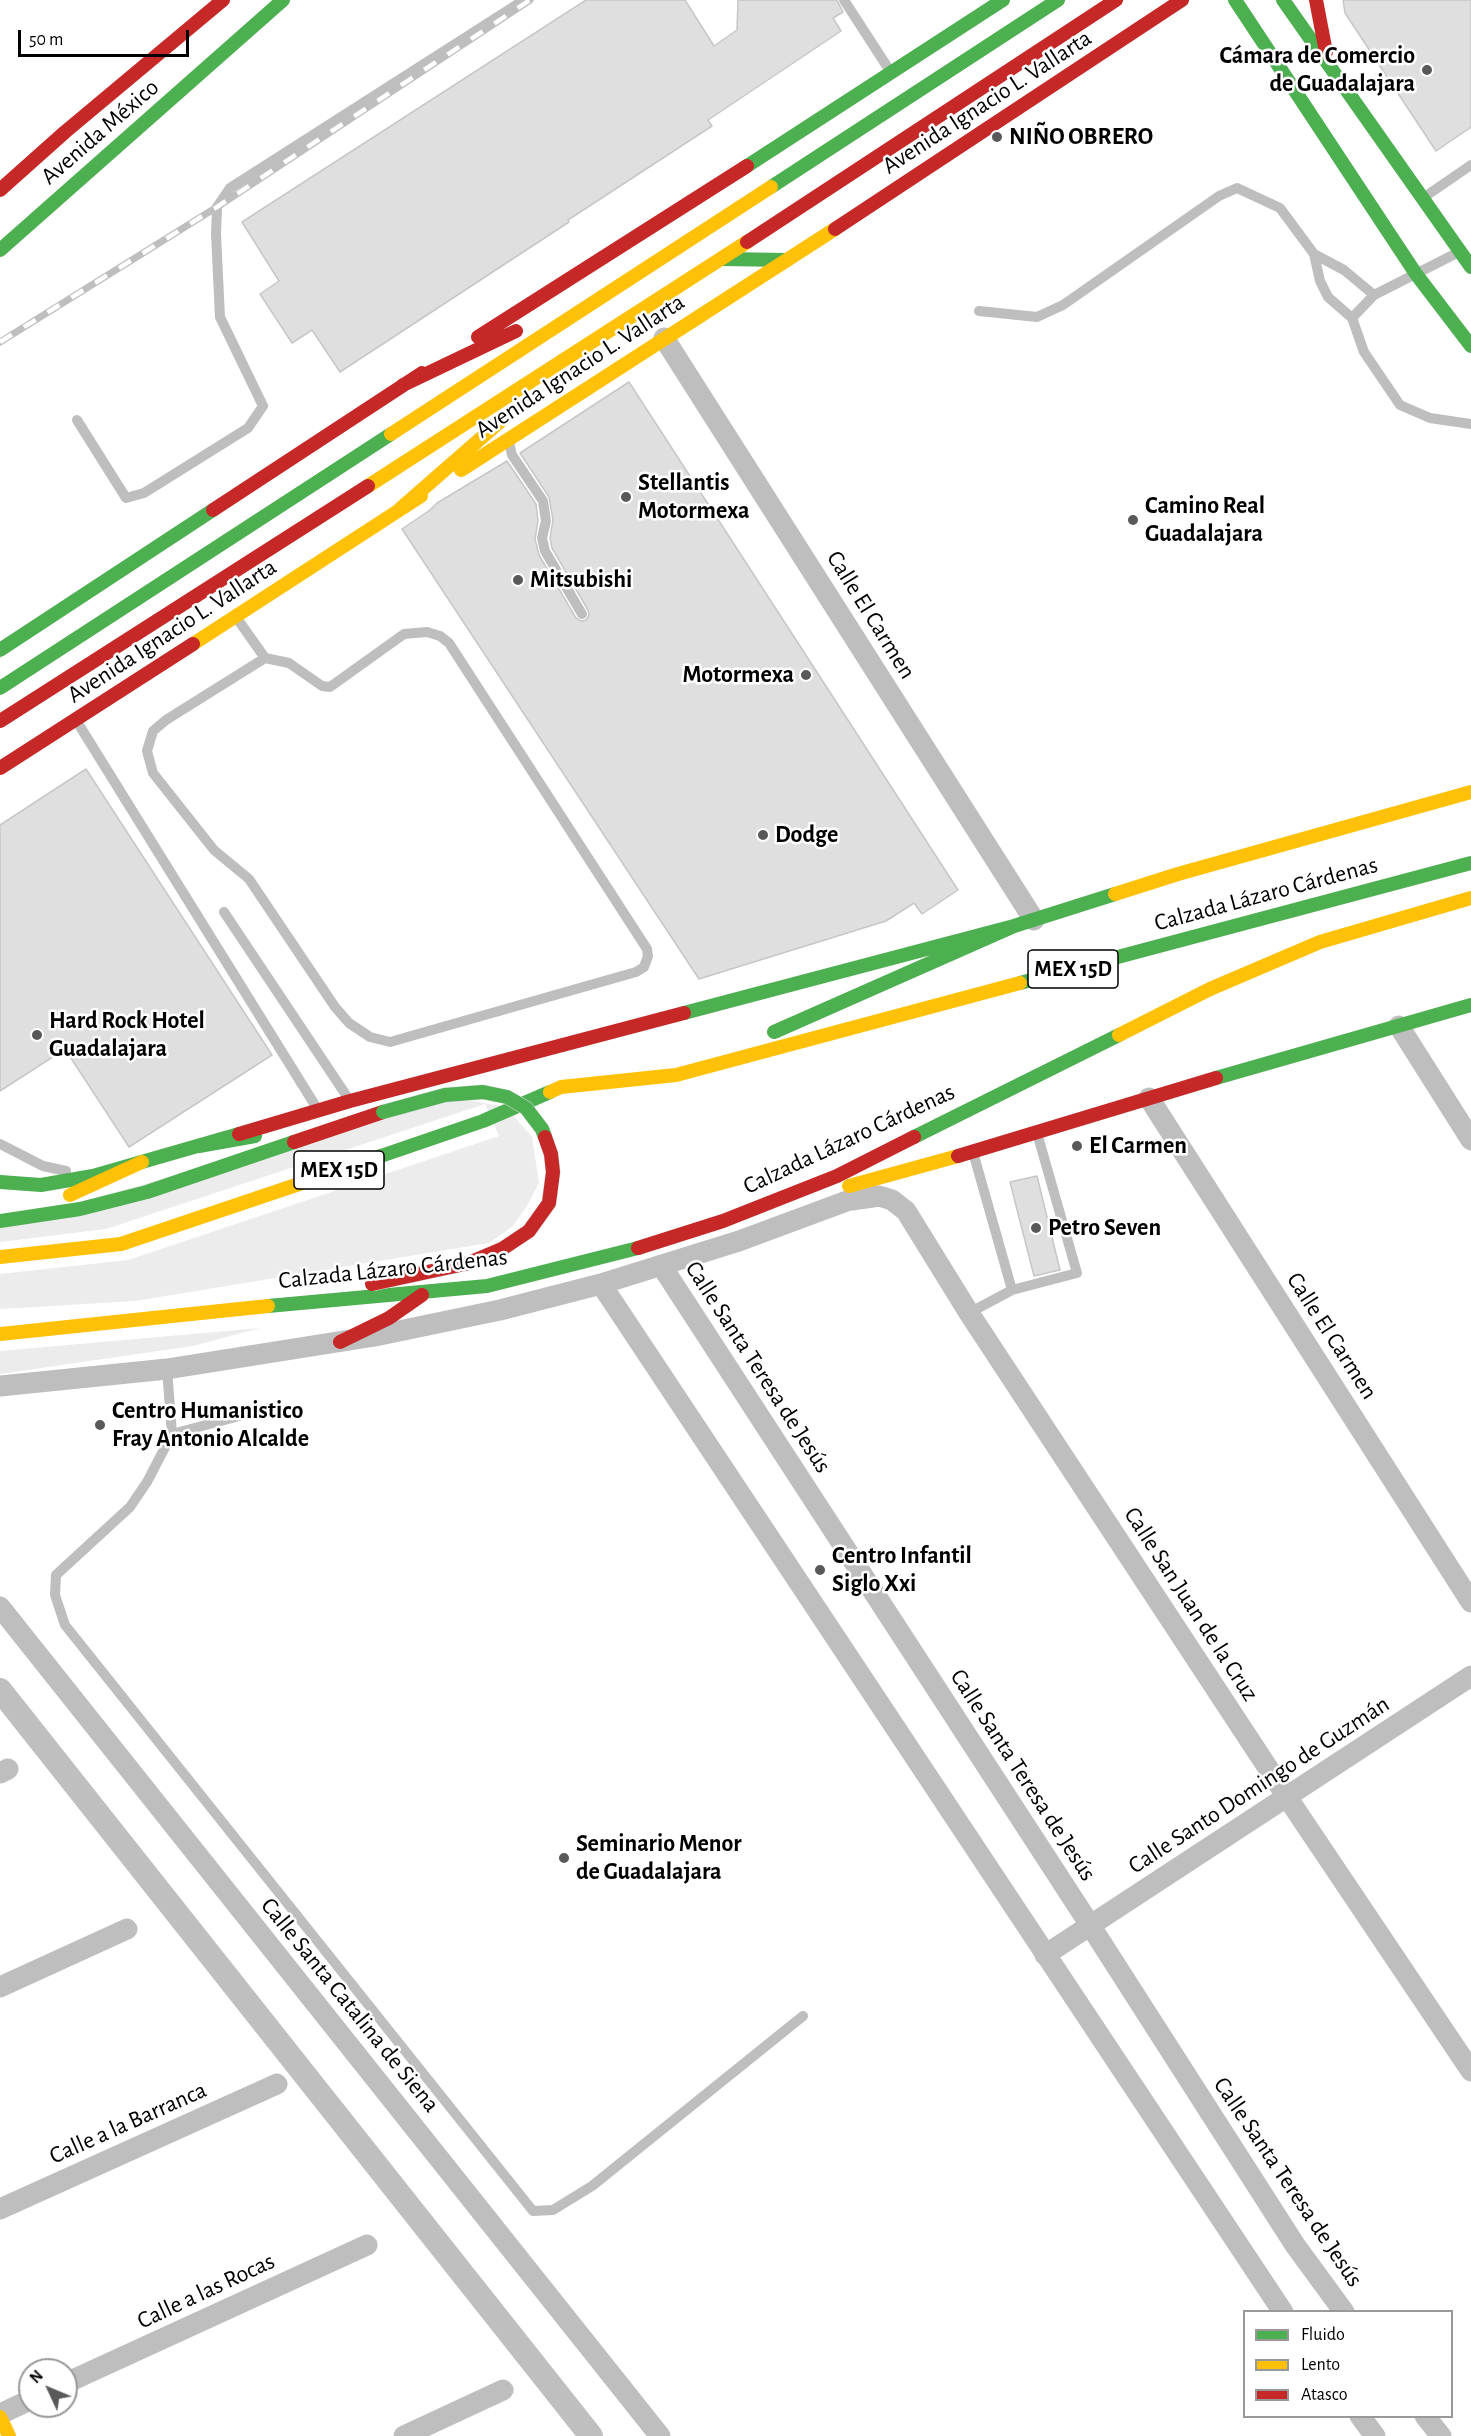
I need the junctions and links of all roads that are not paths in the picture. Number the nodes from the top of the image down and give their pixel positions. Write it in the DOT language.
graph roads {
  1 [pos="223,0"];
  2 [pos="283,0"];
  3 [pos="297,0"];
  4 [pos="524,0"];
  5 [pos="844,0"];
  6 [pos="1003,0"];
  7 [pos="1058,0"];
  8 [pos="1116,0"];
  9 [pos="1182,0"];
  10 [pos="1235,0"];
  11 [pos="1283,0"];
  12 [pos="1316,0"];
  13 [pos="143,49"];
  14 [pos="1330,66"];
  15 [pos="892,74"];
  16 [pos="65,132"];
  17 [pos="1471,165"];
  18 [pos="94,169"];
  19 [pos="0,190"];
  20 [pos="1423,199"];
  21 [pos="0,249"];
  22 [pos="1460,252"];
  23 [pos="1314,254"];
  24 [pos="722,260"];
  25 [pos="787,260"];
  26 [pos="1471,267"];
  27 [pos="1416,274"];
  28 [pos="632,277"];
  29 [pos="1374,295"];
  30 [pos="980,312"];
  31 [pos="1352,318"];
  32 [pos="664,338"];
  33 [pos="1471,346"];
  34 [pos="583,349"];
  35 [pos="402,385"];
  36 [pos="77,420"];
  37 [pos="1471,424"];
  38 [pos="508,439"];
  39 [pos="400,509"];
  40 [pos="582,614"];
  41 [pos="236,616"];
  42 [pos="0,650"];
  43 [pos="265,658"];
  44 [pos="0,688"];
  45 [pos="75,720"];
  46 [pos="0,721"];
  47 [pos="0,768"];
  48 [pos="1471,792"];
  49 [pos="1471,863"];
  50 [pos="1471,898"];
  51 [pos="224,912"];
  52 [pos="1035,920"];
  53 [pos="1014,926"];
  54 [pos="1471,1005"];
  55 [pos="1399,1026"];
  56 [pos="676,1075"];
  57 [pos="1149,1098"];
  58 [pos="350,1101"];
  59 [pos="318,1110"];
  60 [pos="383,1112"];
  61 [pos="1037,1131"];
  62 [pos="1471,1140"];
  63 [pos="0,1144"];
  64 [pos="200,1146"];
  65 [pos="965,1154"];
  66 [pos="142,1162"];
  67 [pos="93,1176"];
  68 [pos="0,1182"];
  69 [pos="852,1200"];
  70 [pos="0,1220"];
  71 [pos="723,1221"];
  72 [pos="0,1257"];
  73 [pos="661,1265"];
  74 [pos="601,1284"];
  75 [pos="1012,1290"];
  76 [pos="426,1293"];
  77 [pos="268,1306"];
  78 [pos="969,1313"];
  79 [pos="0,1335"];
  80 [pos="340,1342"];
  81 [pos="166,1369"];
  82 [pos="0,1386"];
  83 [pos="277,1406"];
  84 [pos="172,1434"];
  85 [pos="1471,1602"];
  86 [pos="0,1607"];
  87 [pos="1471,1676"];
  88 [pos="1287,1797"];
  89 [pos="1090,1925"];
  90 [pos="127,1929"];
  91 [pos="1045,1955"];
  92 [pos="0,1987"];
  93 [pos="803,2016"];
  94 [pos="1471,2071"];
  95 [pos="277,2084"];
  96 [pos="0,2209"];
  97 [pos="367,2245"];
  98 [pos="1282,2310"];
  99 [pos="1343,2310"];
  100 [pos="78,2377"];
  101 [pos="503,2390"];
  102 [pos="18,2406"];
  103 [pos="0,2415"];
  104 [pos="1362,2418"];
  105 [pos="1427,2418"];
  106 [pos="9,2436"];
  107 [pos="404,2436"];
  108 [pos="660,2436"];
  109 [pos="1376,2436"];
  110 [pos="1441,2436"];
  1 -- 16 [label="main road, Avenida México"];
  2 -- 18 [label="main road, Avenida México"];
  3 -- 18 [label="main road"];
  4 -- 36 [label="lane"];
  5 -- 15 [label="lane"];
  6 -- 15 [label="main road"];
  7 -- 28 [label="main road, Avenida Ignacio L. Vallarta"];
  8 -- 24 [label="main road, Avenida Ignacio L. Vallarta"];
  9 -- 25 [label="main road, Avenida Ignacio L. Vallarta"];
  10 -- 27 [label="main road"];
  11 -- 14 [label="main road"];
  12 -- 14 [label="main road"];
  13 -- 16 [label="main road"];
  14 -- 20 [label="main road"];
  15 -- 35 [label="main road"];
  16 -- 19 [label="main road, Avenida México"];
  17 -- 20 [label="lane"];
  18 -- 21 [label="main road, Avenida México"];
  20 -- 22 [label="main road"];
  22 -- 26 [label="main road"];
  22 -- 27 [label="lane"];
  23 -- 29 [label="lane"];
  23 -- 30 [label="lane"];
  23 -- 31 [label="lane"];
  24 -- 25 [label="main road"];
  24 -- 34 [label="main road, Avenida Ignacio L. Vallarta"];
  25 -- 32 [label="main road, Avenida Ignacio L. Vallarta"];
  27 -- 29 [label="lane"];
  27 -- 33 [label="main road"];
  28 -- 35 [label="main road"];
  28 -- 44 [label="main road, Avenida Ignacio L. Vallarta"];
  29 -- 31 [label="lane"];
  31 -- 37 [label="lane"];
  32 -- 38 [label="main road, Avenida Ignacio L. Vallarta"];
  32 -- 52 [label="street, Calle El Carmen"];
  34 -- 39 [label="main road"];
  34 -- 46 [label="main road, Avenida Ignacio L. Vallarta"];
  35 -- 42 [label="main road"];
  38 -- 39 [label="main road, Avenida Ignacio L. Vallarta"];
  38 -- 40 [label="lane"];
  39 -- 41 [label="main road, Avenida Ignacio L. Vallarta"];
  41 -- 43 [label="lane"];
  41 -- 45 [label="main road, Avenida Ignacio L. Vallarta"];
  43 -- 43 [label="lane"];
  45 -- 47 [label="main road, Avenida Ignacio L. Vallarta"];
  45 -- 59 [label="lane"];
  48 -- 52 [label="main road, Calzada Lázaro Cárdenas"];
  49 -- 56 [label="main road, Calzada Lázaro Cárdenas / MEX 15D"];
  50 -- 71 [label="main road, Calzada Lázaro Cárdenas"];
  51 -- 58 [label="lane"];
  52 -- 53 [label="main road, Calzada Lázaro Cárdenas"];
  53 -- 56 [label="main road"];
  53 -- 58 [label="main road"];
  54 -- 55 [label="main road"];
  55 -- 57 [label="main road"];
  55 -- 62 [label="street"];
  56 -- 72 [label="main road, Calzada Lázaro Cárdenas / MEX 15D"];
  57 -- 61 [label="main road"];
  57 -- 85 [label="street, Calle El Carmen"];
  58 -- 59 [label="main road"];
  59 -- 64 [label="main road"];
  60 -- 64 [label="main road"];
  60 -- 70 [label="main road"];
  60 -- 77 [label="main road, bridge"];
  61 -- 65 [label="main road"];
  61 -- 75 [label="lane"];
  63 -- 67 [label="lane"];
  64 -- 66 [label="main road"];
  65 -- 69 [label="street"];
  65 -- 71 [label="main road"];
  65 -- 75 [label="lane"];
  66 -- 67 [label="main road"];
  66 -- 70 [label="main road"];
  67 -- 68 [label="main road"];
  69 -- 73 [label="street"];
  69 -- 78 [label="street, Calle San Juan de la Cruz"];
  71 -- 76 [label="main road, Calzada Lázaro Cárdenas"];
  73 -- 74 [label="street"];
  73 -- 89 [label="street, Calle Santa Teresa de Jesús"];
  74 -- 80 [label="street"];
  74 -- 91 [label="street"];
  75 -- 78 [label="lane"];
  76 -- 77 [label="main road, Calzada Lázaro Cárdenas"];
  76 -- 80 [label="main road"];
  77 -- 79 [label="main road, Calzada Lázaro Cárdenas"];
  78 -- 88 [label="street, Calle San Juan de la Cruz"];
  80 -- 81 [label="street"];
  81 -- 82 [label="street"];
  81 -- 84 [label="lane"];
  83 -- 84 [label="lane"];
  84 -- 93 [label="lane"];
  86 -- 108 [label="street, Calle Santa Catalina de Siena"];
  87 -- 88 [label="street, Calle Santo Domingo de Guzmán"];
  88 -- 89 [label="street, Calle Santo Domingo de Guzmán"];
  88 -- 94 [label="street, Calle San Juan de la Cruz"];
  89 -- 91 [label="street, Calle Santo Domingo de Guzmán"];
  89 -- 99 [label="street, Calle Santa Teresa de Jesús"];
  90 -- 92 [label="street"];
  91 -- 98 [label="street"];
  95 -- 96 [label="street, Calle a la Barranca"];
  97 -- 100 [label="street, Calle a las Rocas"];
  101 -- 107 [label="street"];
  102 -- 103 [label="street"];
  103 -- 106 [label="main road"];
  104 -- 109 [label="street"];
  105 -- 110 [label="street"];
}
